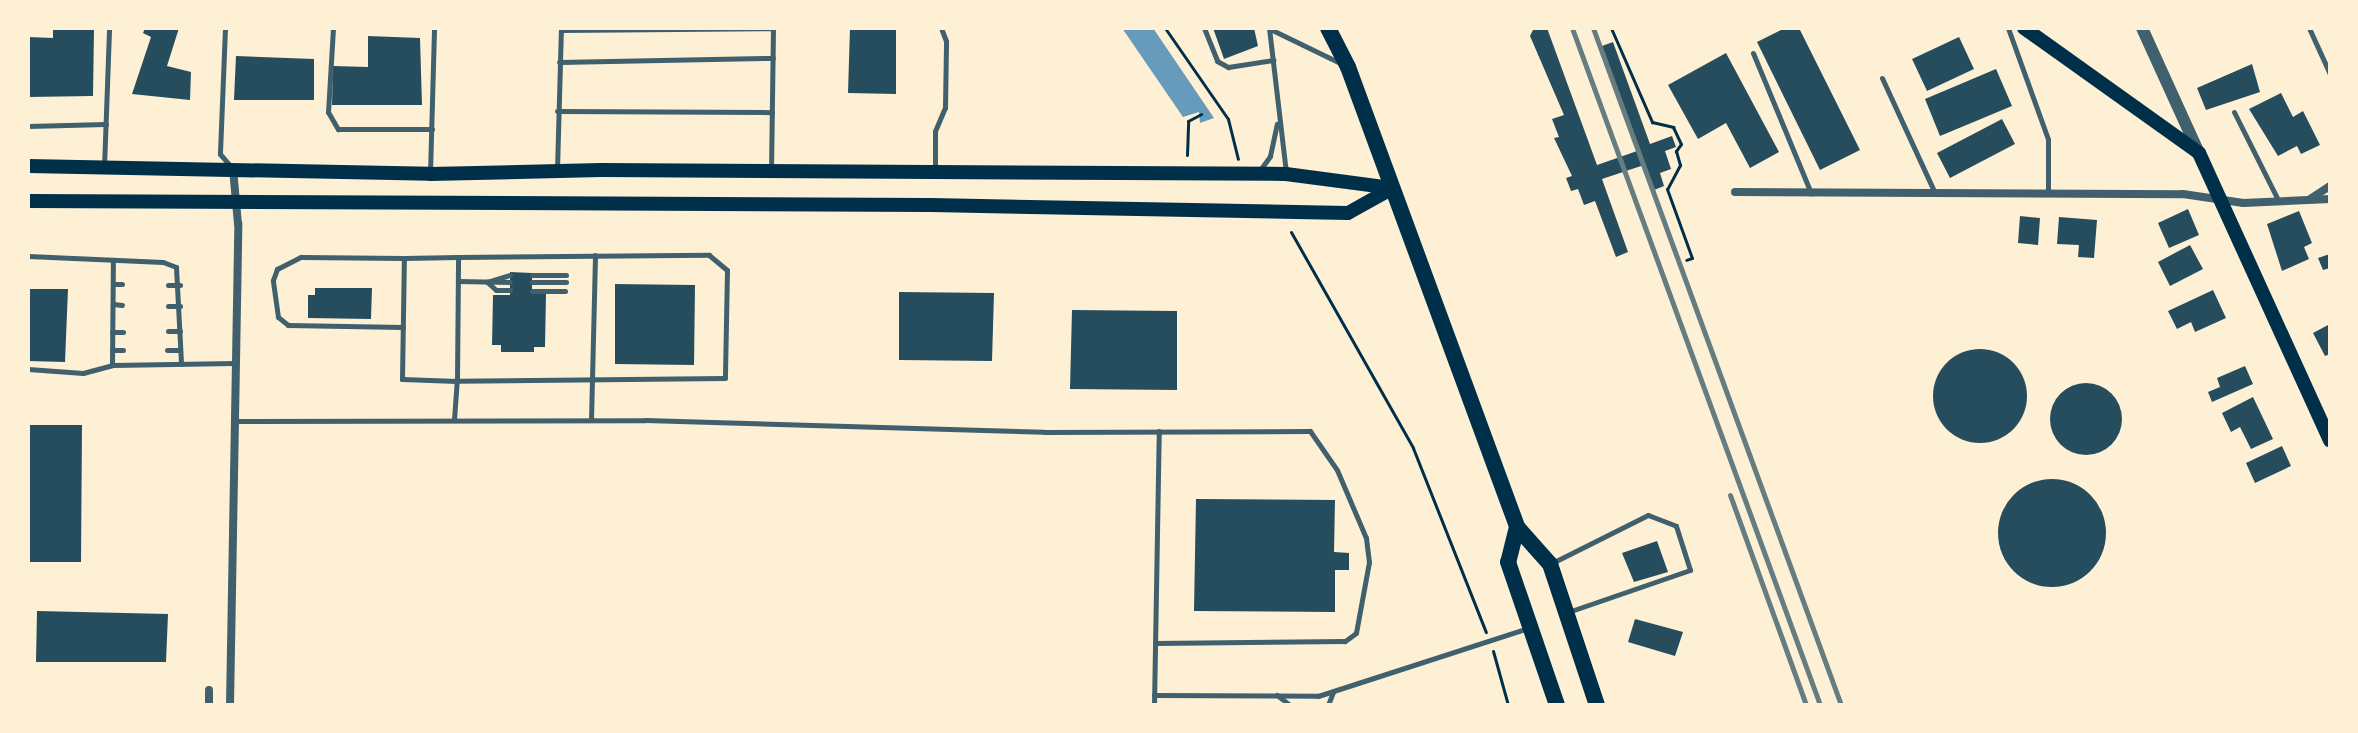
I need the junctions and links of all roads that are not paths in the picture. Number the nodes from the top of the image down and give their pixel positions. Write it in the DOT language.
graph roads {
  1 [pos="109,28"];
  2 [pos="225,28"];
  3 [pos="333,28"];
  4 [pos="434,28"];
  5 [pos="773,28"];
  6 [pos="941,28"];
  7 [pos="1204,28"];
  8 [pos="1269,28"];
  9 [pos="1328,28"];
  10 [pos="1338,28"];
  11 [pos="2008,28"];
  12 [pos="2024,28"];
  13 [pos="2142,28"];
  14 [pos="2309,28"];
  15 [pos="1753,53"];
  16 [pos="773,58"];
  17 [pos="1273,60"];
  18 [pos="559,62"];
  19 [pos="1348,67"];
  20 [pos="2330,74"];
  21 [pos="1882,78"];
  22 [pos="557,111"];
  23 [pos="772,112"];
  24 [pos="2234,112"];
  25 [pos="1278,123"];
  26 [pos="106,124"];
  27 [pos="28,126"];
  28 [pos="432,129"];
  29 [pos="2199,153"];
  30 [pos="28,166"];
  31 [pos="104,167"];
  32 [pos="233,169"];
  33 [pos="557,171"];
  34 [pos="771,171"];
  35 [pos="935,172"];
  36 [pos="430,174"];
  37 [pos="1257,174"];
  38 [pos="1286,174"];
  39 [pos="2330,186"];
  40 [pos="1393,188"];
  41 [pos="1735,192"];
  42 [pos="1811,194"];
  43 [pos="1935,194"];
  44 [pos="2048,194"];
  45 [pos="2216,197"];
  46 [pos="2309,199"];
  47 [pos="2330,199"];
  48 [pos="2278,200"];
  49 [pos="28,201"];
  50 [pos="233,202"];
  51 [pos="595,255"];
  52 [pos="28,256"];
  53 [pos="458,257"];
  54 [pos="404,258"];
  55 [pos="113,260"];
  56 [pos="566,275"];
  57 [pos="510,278"];
  58 [pos="458,281"];
  59 [pos="487,282"];
  60 [pos="566,282"];
  61 [pos="113,284"];
  62 [pos="122,284"];
  63 [pos="168,285"];
  64 [pos="180,285"];
  65 [pos="510,290"];
  66 [pos="532,291"];
  67 [pos="565,291"];
  68 [pos="113,304"];
  69 [pos="122,305"];
  70 [pos="168,306"];
  71 [pos="180,306"];
  72 [pos="403,327"];
  73 [pos="168,331"];
  74 [pos="180,331"];
  75 [pos="112,332"];
  76 [pos="123,332"];
  77 [pos="112,350"];
  78 [pos="123,350"];
  79 [pos="167,350"];
  80 [pos="180,350"];
  81 [pos="235,363"];
  82 [pos="181,364"];
  83 [pos="112,365"];
  84 [pos="28,369"];
  85 [pos="594,379"];
  86 [pos="457,381"];
  87 [pos="454,420"];
  88 [pos="591,420"];
  89 [pos="234,421"];
  90 [pos="1159,431"];
  91 [pos="2330,441"];
  92 [pos="1517,527"];
  93 [pos="1550,564"];
  94 [pos="1567,612"];
  95 [pos="1533,627"];
  96 [pos="1155,643"];
  97 [pos="209,690"];
  98 [pos="1333,692"];
  99 [pos="1154,695"];
  100 [pos="1276,695"];
  101 [pos="209,705"];
  102 [pos="230,705"];
  103 [pos="1154,705"];
  104 [pos="1290,705"];
  105 [pos="1328,705"];
  106 [pos="1557,705"];
  107 [pos="1597,705"];
  1 -- 26 [label="lane"];
  2 -- 32 [label="lane"];
  3 -- 28 [label="lane"];
  4 -- 28 [label="lane"];
  5 -- 16 [label="lane"];
  5 -- 18 [label="lane"];
  6 -- 35 [label="lane"];
  7 -- 17 [label="lane"];
  8 -- 17 [label="lane"];
  8 -- 19 [label="lane"];
  9 -- 19 [label="highway"];
  10 -- 19 [label="highway"];
  11 -- 44 [label="lane"];
  12 -- 29 [label="main road"];
  13 -- 29 [label="street"];
  14 -- 20 [label="lane"];
  15 -- 42 [label="lane"];
  16 -- 18 [label="lane"];
  16 -- 23 [label="lane"];
  17 -- 25 [label="lane"];
  18 -- 22 [label="lane"];
  19 -- 40 [label="highway"];
  21 -- 43 [label="lane"];
  22 -- 23 [label="lane"];
  22 -- 33 [label="lane"];
  23 -- 34 [label="lane"];
  24 -- 48 [label="lane"];
  25 -- 37 [label="lane"];
  25 -- 38 [label="lane"];
  26 -- 27 [label="lane"];
  26 -- 31 [label="lane"];
  28 -- 36 [label="lane"];
  29 -- 45 [label="main road"];
  30 -- 31 [label="main road"];
  31 -- 32 [label="main road"];
  32 -- 36 [label="main road"];
  32 -- 50 [label="street"];
  33 -- 34 [label="main road"];
  33 -- 36 [label="main road"];
  34 -- 35 [label="main road"];
  35 -- 37 [label="main road"];
  37 -- 38 [label="main road"];
  38 -- 40 [label="main road"];
  39 -- 46 [label="street"];
  40 -- 50 [label="main road"];
  40 -- 92 [label="highway"];
  41 -- 42 [label="street"];
  42 -- 43 [label="street"];
  43 -- 44 [label="street"];
  44 -- 45 [label="street"];
  45 -- 48 [label="street"];
  45 -- 91 [label="main road"];
  46 -- 47 [label="street"];
  46 -- 48 [label="street"];
  49 -- 50 [label="main road"];
  50 -- 81 [label="street"];
  51 -- 53 [label="lane"];
  51 -- 85 [label="lane"];
  51 -- 85 [label="lane"];
  52 -- 55 [label="lane"];
  53 -- 54 [label="lane"];
  53 -- 58 [label="lane"];
  54 -- 72 [label="lane"];
  54 -- 72 [label="lane"];
  55 -- 61 [label="lane"];
  55 -- 64 [label="lane"];
  56 -- 60 [label="lane"];
  57 -- 59 [label="lane"];
  58 -- 59 [label="lane"];
  58 -- 86 [label="lane"];
  59 -- 65 [label="lane"];
  61 -- 62 [label="lane"];
  61 -- 68 [label="lane"];
  63 -- 64 [label="lane"];
  64 -- 71 [label="lane"];
  66 -- 67 [label="lane"];
  68 -- 69 [label="lane"];
  68 -- 75 [label="lane"];
  70 -- 71 [label="lane"];
  71 -- 74 [label="lane"];
  72 -- 86 [label="lane"];
  73 -- 74 [label="lane"];
  74 -- 80 [label="lane"];
  75 -- 76 [label="lane"];
  75 -- 77 [label="lane"];
  77 -- 78 [label="lane"];
  77 -- 83 [label="lane"];
  79 -- 80 [label="lane"];
  80 -- 82 [label="lane"];
  81 -- 82 [label="lane"];
  81 -- 89 [label="street"];
  82 -- 83 [label="lane"];
  83 -- 84 [label="lane"];
  85 -- 86 [label="lane"];
  85 -- 88 [label="lane"];
  86 -- 87 [label="lane"];
  87 -- 88 [label="lane"];
  87 -- 89 [label="lane"];
  88 -- 90 [label="lane"];
  89 -- 102 [label="street"];
  90 -- 96 [label="lane"];
  90 -- 96 [label="lane"];
  92 -- 93 [label="highway"];
  92 -- 95 [label="highway"];
  93 -- 94 [label="highway"];
  93 -- 94 [label="lane"];
  94 -- 107 [label="highway"];
  95 -- 98 [label="lane"];
  95 -- 106 [label="highway"];
  96 -- 99 [label="lane"];
  97 -- 101 [label="street"];
  98 -- 100 [label="lane"];
  98 -- 105 [label="lane"];
  99 -- 100 [label="lane"];
  99 -- 103 [label="lane"];
  100 -- 104 [label="lane"];
}
